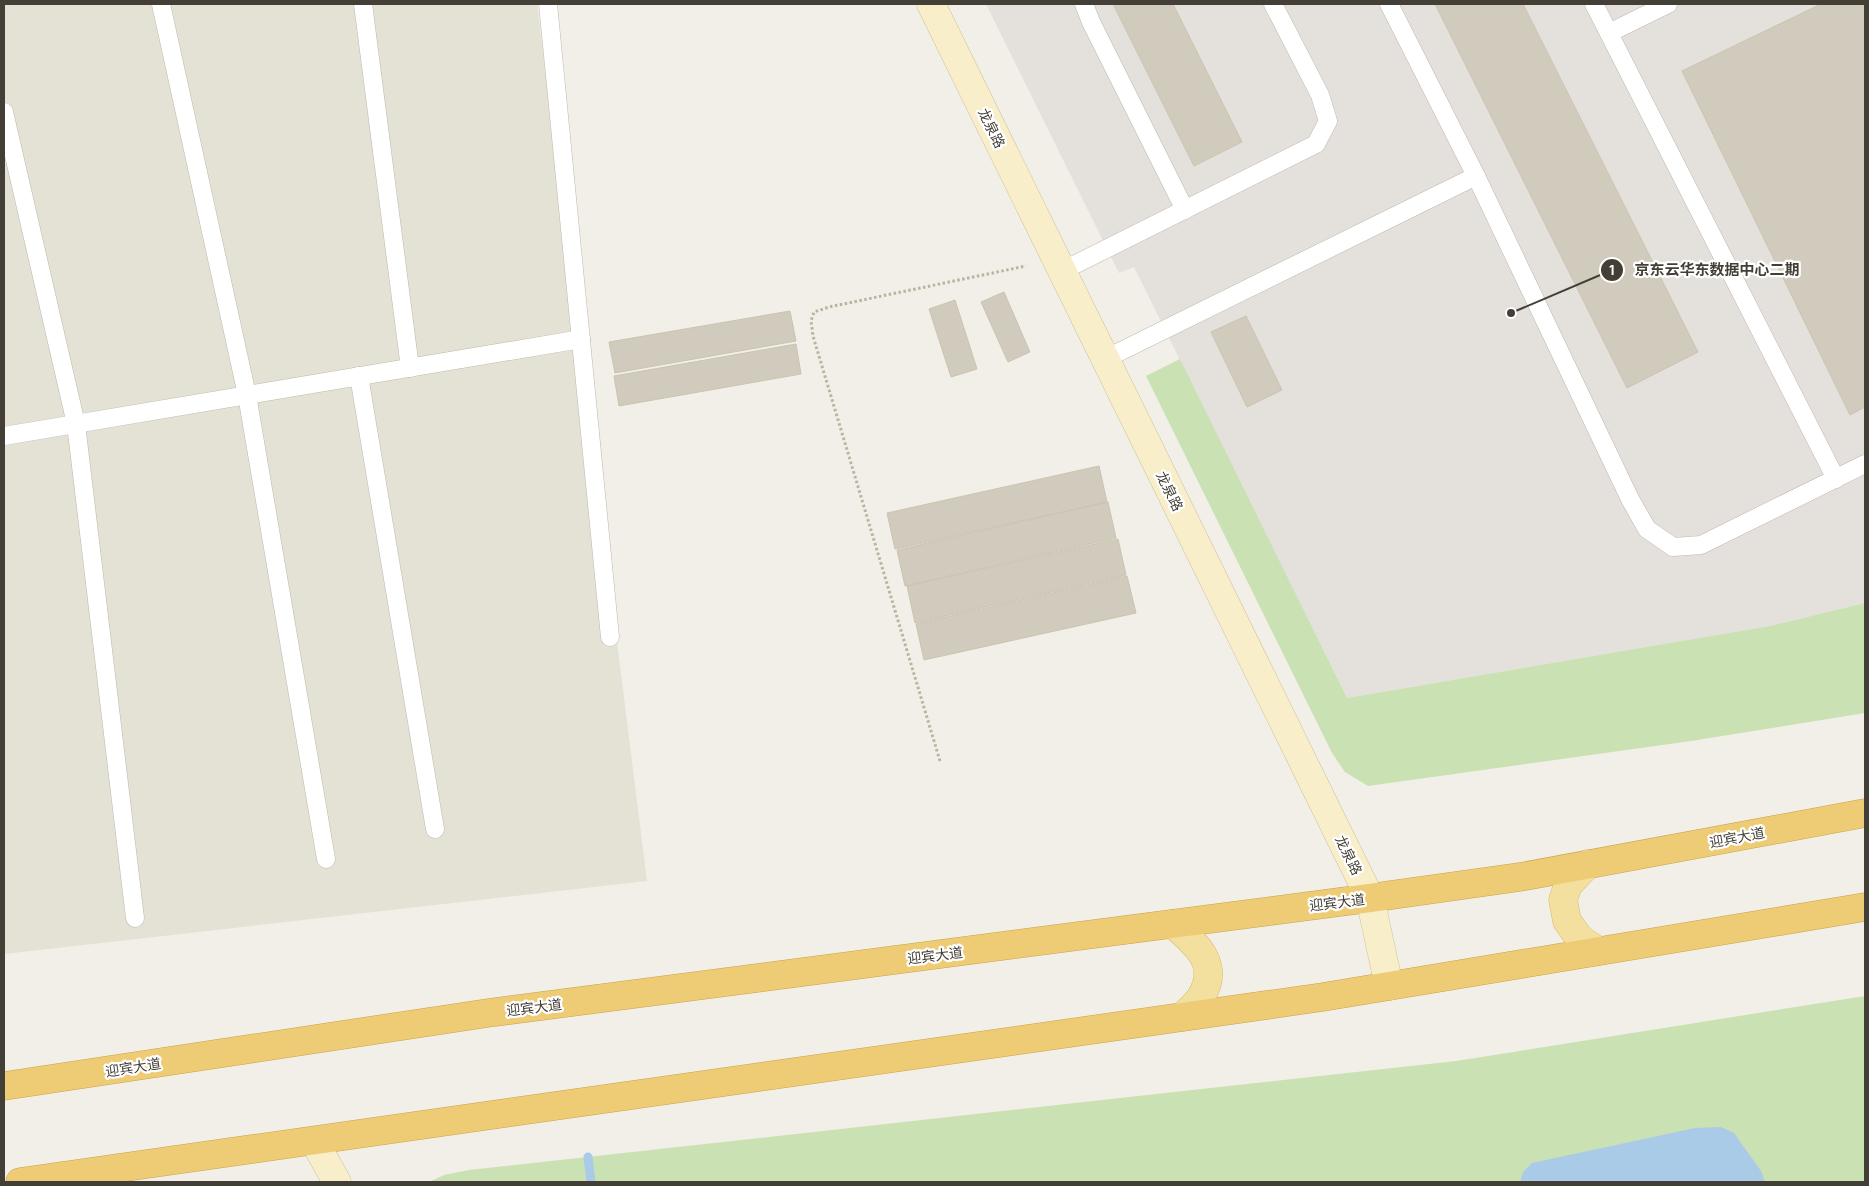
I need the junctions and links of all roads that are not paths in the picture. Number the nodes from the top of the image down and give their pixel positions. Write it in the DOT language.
graph roads {
  1 [pos="161,4"];
  2 [pos="363,4"];
  3 [pos="548,4"];
  4 [pos="931,4"];
  5 [pos="1084,4"];
  6 [pos="1273,4"];
  7 [pos="1389,4"];
  8 [pos="1594,4"];
  9 [pos="1668,4"];
  10 [pos="1609,33"];
  11 [pos="4,112"];
  12 [pos="1476,176"];
  13 [pos="1185,210"];
  14 [pos="1059,265"];
  15 [pos="581,339"];
  16 [pos="1105,359"];
  17 [pos="410,368"];
  18 [pos="359,376"];
  19 [pos="247,395"];
  20 [pos="76,424"];
  21 [pos="4,436"];
  22 [pos="1865,464"];
  23 [pos="1836,479"];
  24 [pos="610,637"];
  25 [pos="1865,813"];
  26 [pos="435,829"];
  27 [pos="326,859"];
  28 [pos="1588,864"];
  29 [pos="1370,898"];
  30 [pos="1865,907"];
  31 [pos="135,918"];
  32 [pos="1173,924"];
  33 [pos="1598,951"];
  34 [pos="1390,986"];
  35 [pos="1182,1017"];
  36 [pos="4,1086"];
  37 [pos="314,1141"];
  38 [pos="20,1182"];
  39 [pos="337,1182"];
  1 -- 19 [label="lane"];
  2 -- 17 [label="lane"];
  3 -- 15 [label="lane"];
  4 -- 14 [label="street, 龙泉路"];
  5 -- 13 [label="lane"];
  6 -- 13 [label="lane"];
  7 -- 12 [label="lane"];
  8 -- 10 [label="lane"];
  9 -- 10 [label="lane"];
  10 -- 23 [label="lane"];
  11 -- 20 [label="lane"];
  12 -- 16 [label="lane"];
  12 -- 23 [label="lane"];
  13 -- 14 [label="lane"];
  14 -- 16 [label="street, 龙泉路"];
  15 -- 17 [label="lane"];
  15 -- 24 [label="lane"];
  16 -- 29 [label="street, 龙泉路"];
  17 -- 18 [label="lane"];
  18 -- 19 [label="lane"];
  18 -- 26 [label="lane"];
  19 -- 20 [label="lane"];
  19 -- 27 [label="lane"];
  20 -- 21 [label="lane"];
  20 -- 31 [label="lane"];
  22 -- 23 [label="lane"];
  25 -- 28 [label="highway, 迎宾大道"];
  28 -- 29 [label="highway, 迎宾大道"];
  28 -- 33 [label="main road"];
  29 -- 32 [label="highway, 迎宾大道"];
  29 -- 34 [label="street, 龙泉路"];
  30 -- 33 [label="highway"];
  32 -- 35 [label="main road"];
  32 -- 36 [label="highway, 迎宾大道"];
  33 -- 34 [label="highway"];
  34 -- 35 [label="highway"];
  35 -- 37 [label="highway"];
  37 -- 38 [label="highway"];
  37 -- 39 [label="street"];
}
